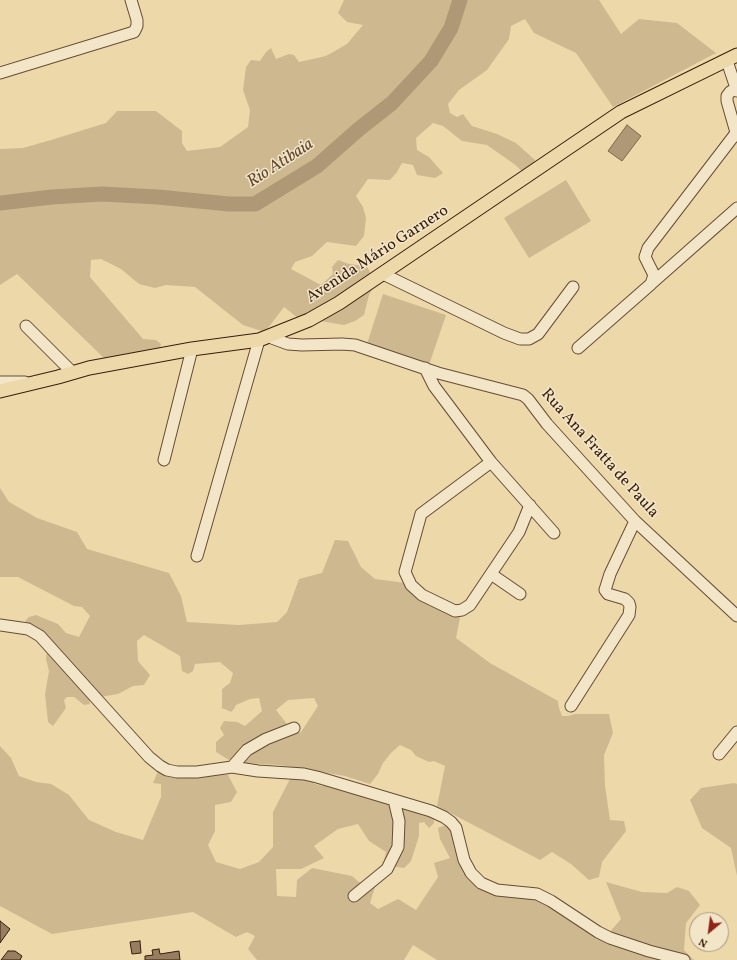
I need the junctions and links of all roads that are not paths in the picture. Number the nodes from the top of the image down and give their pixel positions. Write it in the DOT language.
graph roads {
  1 [pos="131,0"];
  2 [pos="732,58"];
  3 [pos="0,73"];
  4 [pos="736,90"];
  5 [pos="736,134"];
  6 [pos="737,208"];
  7 [pos="383,274"];
  8 [pos="651,284"];
  9 [pos="573,287"];
  10 [pos="26,326"];
  11 [pos="264,338"];
  12 [pos="578,348"];
  13 [pos="192,349"];
  14 [pos="425,368"];
  15 [pos="73,373"];
  16 [pos="438,373"];
  17 [pos="0,382"];
  18 [pos="37,382"];
  19 [pos="0,391"];
  20 [pos="440,395"];
  21 [pos="164,460"];
  22 [pos="491,462"];
  23 [pos="530,505"];
  24 [pos="635,521"];
  25 [pos="554,533"];
  26 [pos="196,556"];
  27 [pos="491,574"];
  28 [pos="520,594"];
  29 [pos="737,616"];
  30 [pos="0,625"];
  31 [pos="571,706"];
  32 [pos="294,728"];
  33 [pos="737,732"];
  34 [pos="719,754"];
  35 [pos="232,766"];
  36 [pos="394,800"];
  37 [pos="354,896"];
  38 [pos="684,960"];
  1 -- 3 [label="street"];
  2 -- 4 [label="street"];
  2 -- 7 [label="main road, Avenida Mário Garnero"];
  4 -- 5 [label="street"];
  5 -- 8 [label="street"];
  6 -- 8 [label="street"];
  7 -- 9 [label="street"];
  7 -- 11 [label="main road, Avenida Mário Garnero"];
  8 -- 12 [label="street"];
  10 -- 15 [label="street"];
  11 -- 13 [label="main road, Avenida Mário Garnero"];
  11 -- 14 [label="street, Rua Ana Fratta de Paula"];
  11 -- 26 [label="street"];
  13 -- 15 [label="main road, Avenida Mário Garnero"];
  13 -- 21 [label="street"];
  14 -- 16 [label="street, Rua Ana Fratta de Paula"];
  14 -- 20 [label="street"];
  15 -- 18 [label="main road, Avenida Mário Garnero"];
  16 -- 20 [label="street"];
  16 -- 24 [label="street, Rua Ana Fratta de Paula"];
  17 -- 18 [label="street"];
  18 -- 19 [label="main road, Avenida Mário Garnero"];
  20 -- 22 [label="street"];
  22 -- 23 [label="street"];
  22 -- 27 [label="street"];
  23 -- 25 [label="street"];
  23 -- 27 [label="street"];
  24 -- 29 [label="street, Rua Ana Fratta de Paula"];
  24 -- 31 [label="street"];
  27 -- 28 [label="street"];
  30 -- 35 [label="street"];
  32 -- 35 [label="street"];
  33 -- 34 [label="street"];
  35 -- 36 [label="street"];
  36 -- 37 [label="street"];
  36 -- 38 [label="street"];
}
